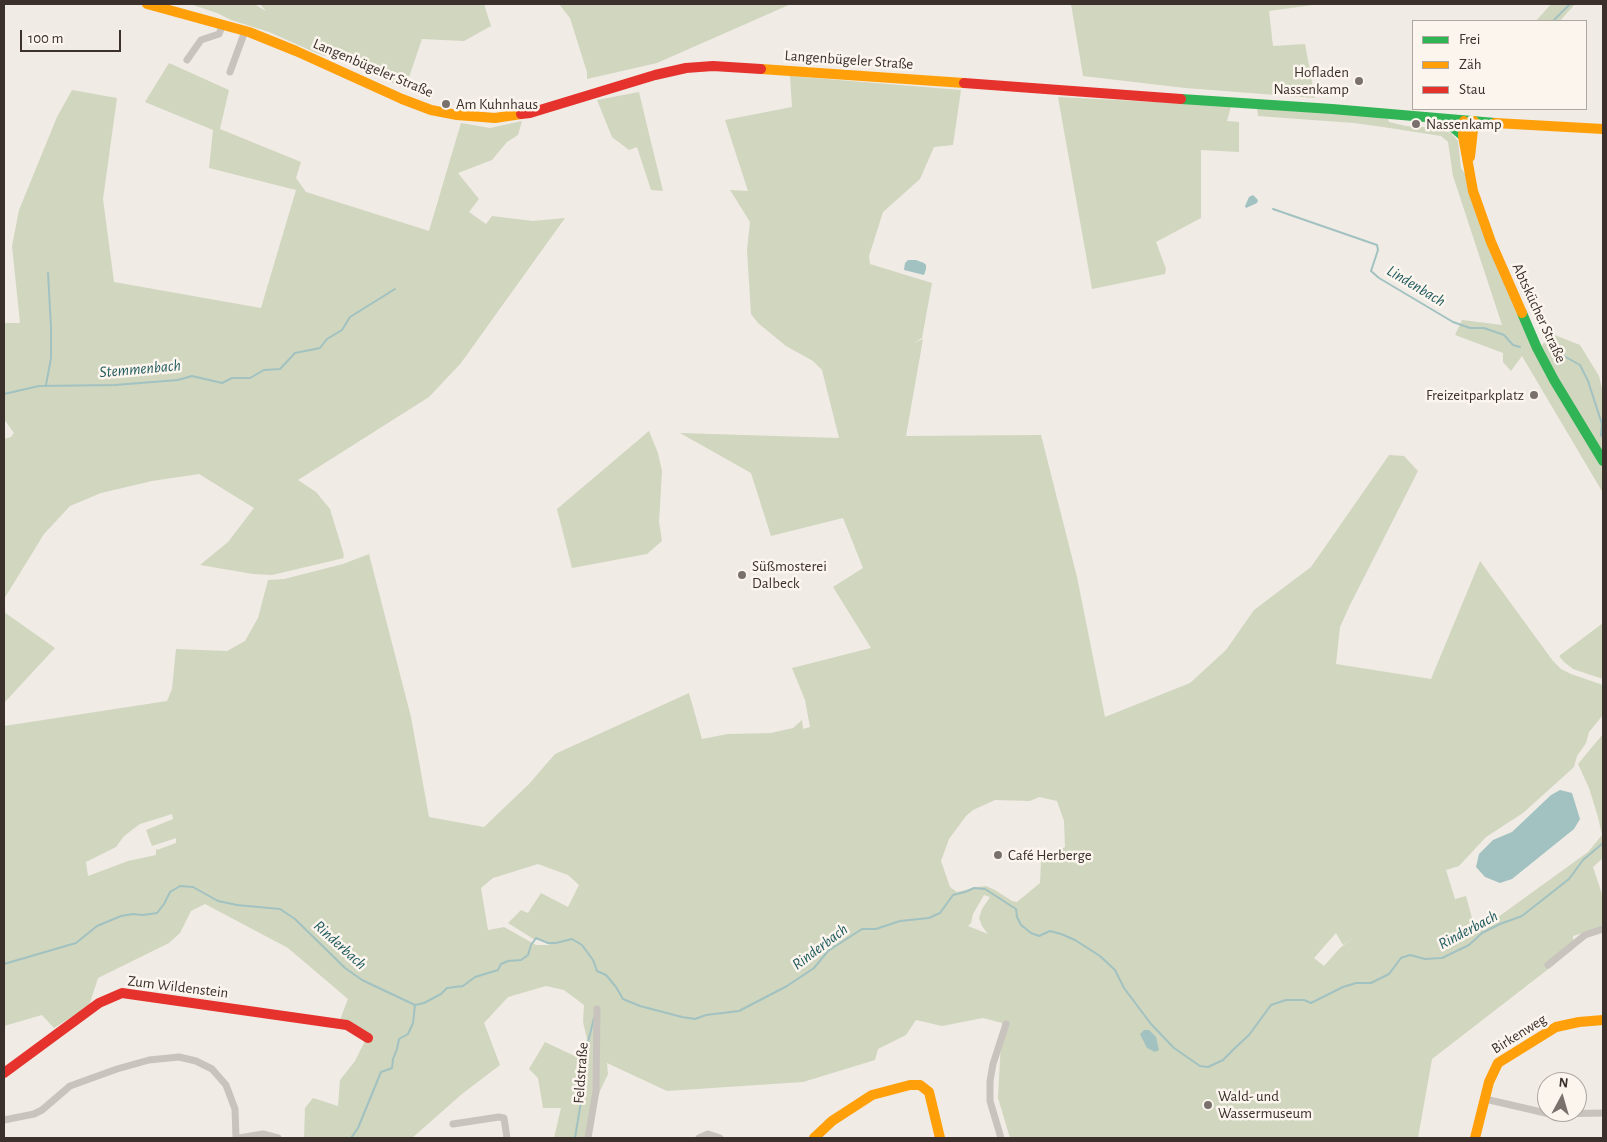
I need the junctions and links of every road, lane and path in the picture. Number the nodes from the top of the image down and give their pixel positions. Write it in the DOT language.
graph roads {
  1 [pos="148,4"];
  2 [pos="223,24"];
  3 [pos="245,31"];
  4 [pos="187,60"];
  5 [pos="230,72"];
  6 [pos="1443,119"];
  7 [pos="1469,121"];
  8 [pos="1603,129"];
  9 [pos="1463,136"];
  10 [pos="1468,168"];
  11 [pos="1603,461"];
  12 [pos="1603,929"];
  13 [pos="1548,965"];
  14 [pos="597,1009"];
  15 [pos="1603,1020"];
  16 [pos="1006,1024"];
  17 [pos="368,1038"];
  18 [pos="4,1073"];
  19 [pos="1485,1099"];
  20 [pos="1603,1113"];
  21 [pos="4,1120"];
  22 [pos="453,1124"];
  23 [pos="238,1138"];
  24 [pos="278,1138"];
  25 [pos="507,1138"];
  26 [pos="588,1138"];
  27 [pos="699,1138"];
  28 [pos="720,1138"];
  29 [pos="814,1138"];
  30 [pos="940,1138"];
  31 [pos="1001,1138"];
  32 [pos="1476,1138"];
  1 -- 2 [label="main road, Langenbügeler Straße"];
  2 -- 3 [label="main road, Langenbügeler Straße"];
  2 -- 4 [label="street"];
  3 -- 5 [label="street"];
  3 -- 6 [label="main road, Langenbügeler Straße"];
  6 -- 7 [label="main road, Langenbügeler Straße"];
  6 -- 9 [label="main road"];
  7 -- 8 [label="main road, Langenbügeler Straße"];
  7 -- 9 [label="main road, Abtskücher Straße"];
  7 -- 10 [label="main road, Abtskücher Straße"];
  9 -- 10 [label="main road, Abtskücher Straße"];
  10 -- 11 [label="main road, Abtskücher Straße"];
  12 -- 13 [label="street"];
  14 -- 26 [label="street, Feldstraße"];
  15 -- 19 [label="main road, Birkenweg"];
  16 -- 31 [label="street"];
  17 -- 18 [label="main road, Zum Wildenstein"];
  19 -- 20 [label="street"];
  19 -- 32 [label="main road, Birkenweg"];
  21 -- 23 [label="street"];
  22 -- 25 [label="street"];
  23 -- 24 [label="street"];
  27 -- 28 [label="street"];
  29 -- 30 [label="main road"];
}
